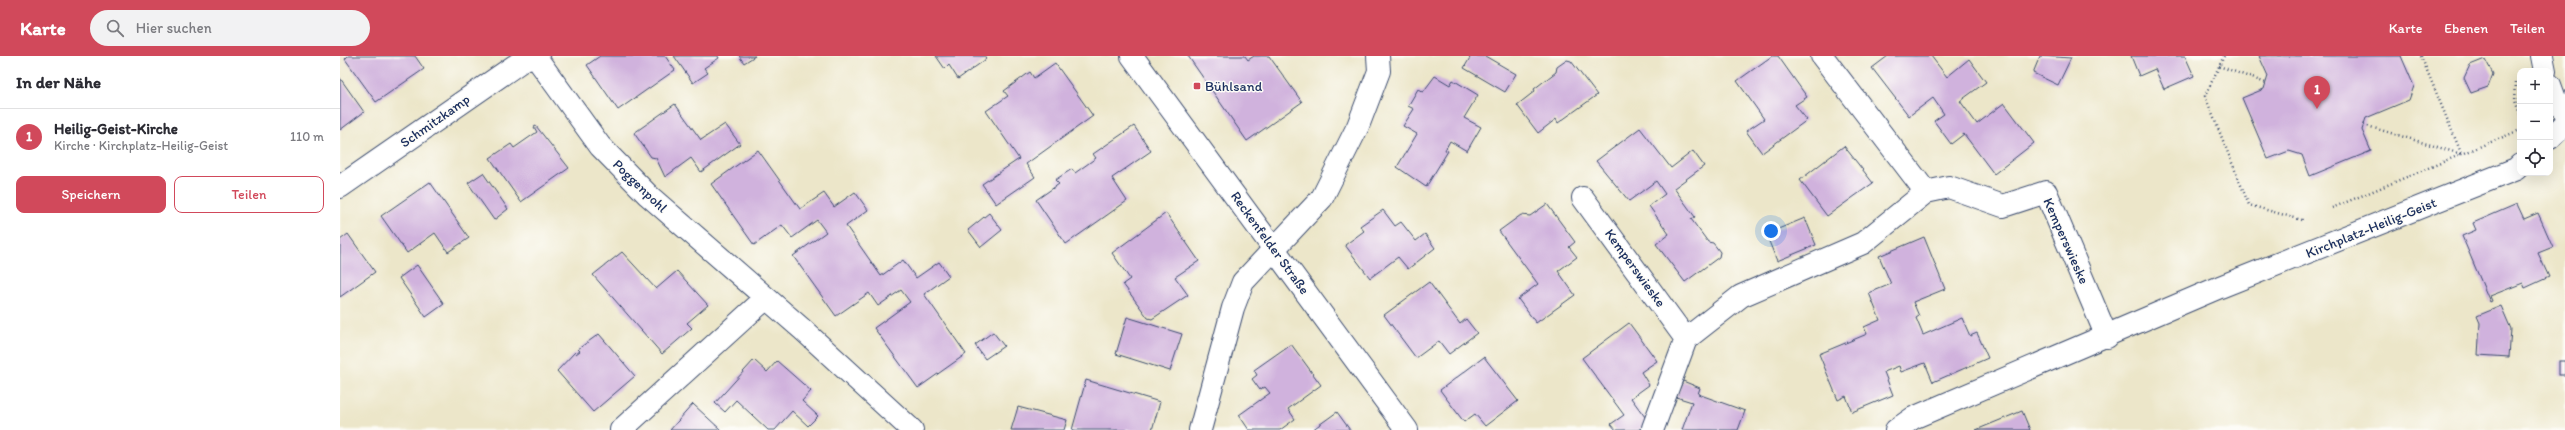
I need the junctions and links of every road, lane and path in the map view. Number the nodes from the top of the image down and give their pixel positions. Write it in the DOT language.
graph roads {
  1 [pos="529,56"];
  2 [pos="535,56"];
  3 [pos="1132,56"];
  4 [pos="1378,56"];
  5 [pos="1822,56"];
  6 [pos="2224,56"];
  7 [pos="2421,56"];
  8 [pos="2542,56"];
  9 [pos="2219,66"];
  10 [pos="2544,68"];
  11 [pos="2516,80"];
  12 [pos="2266,82"];
  13 [pos="2553,93"];
  14 [pos="2517,106"];
  15 [pos="2565,112"];
  16 [pos="2565,124"];
  17 [pos="2364,125"];
  18 [pos="2517,131"];
  19 [pos="2553,135"];
  20 [pos="2462,154"];
  21 [pos="2517,167"];
  22 [pos="340,187"];
  23 [pos="1926,192"];
  24 [pos="1583,198"];
  25 [pos="2331,208"];
  26 [pos="2309,217"];
  27 [pos="2302,220"];
  28 [pos="1275,248"];
  29 [pos="2312,251"];
  30 [pos="765,299"];
  31 [pos="2107,337"];
  32 [pos="1686,339"];
  33 [pos="1653,428"];
  34 [pos="621,430"];
  35 [pos="912,430"];
  36 [pos="1200,430"];
  37 [pos="1407,430"];
  38 [pos="1896,430"];
  1 -- 22 [label="street, Schmitzkamp"];
  2 -- 30 [label="street, Poggenpohl"];
  3 -- 28 [label="street, Reckenfelder Straße"];
  4 -- 28 [label="street"];
  5 -- 23 [label="street"];
  6 -- 9 [label="path"];
  7 -- 20 [label="path"];
  8 -- 10 [label="street"];
  9 -- 12 [label="path"];
  9 -- 27 [label="path"];
  11 -- 14 [label="path"];
  13 -- 15 [label="street"];
  16 -- 19 [label="street"];
  17 -- 20 [label="path"];
  18 -- 20 [label="path"];
  20 -- 25 [label="path"];
  21 -- 29 [label="street, Kirchplatz-Heilig-Geist"];
  23 -- 31 [label="street, Kemperswieske"];
  23 -- 32 [label="street, Kemperswieske"];
  24 -- 32 [label="street, Kemperswieske"];
  26 -- 27 [label="path"];
  27 -- 29 [label="path"];
  28 -- 36 [label="street"];
  28 -- 37 [label="street, Reckenfelder Straße"];
  29 -- 31 [label="street, Kirchplatz-Heilig-Geist"];
  30 -- 34 [label="street"];
  30 -- 35 [label="street, Poggenpohl"];
  31 -- 38 [label="street"];
  32 -- 33 [label="street"];
}
